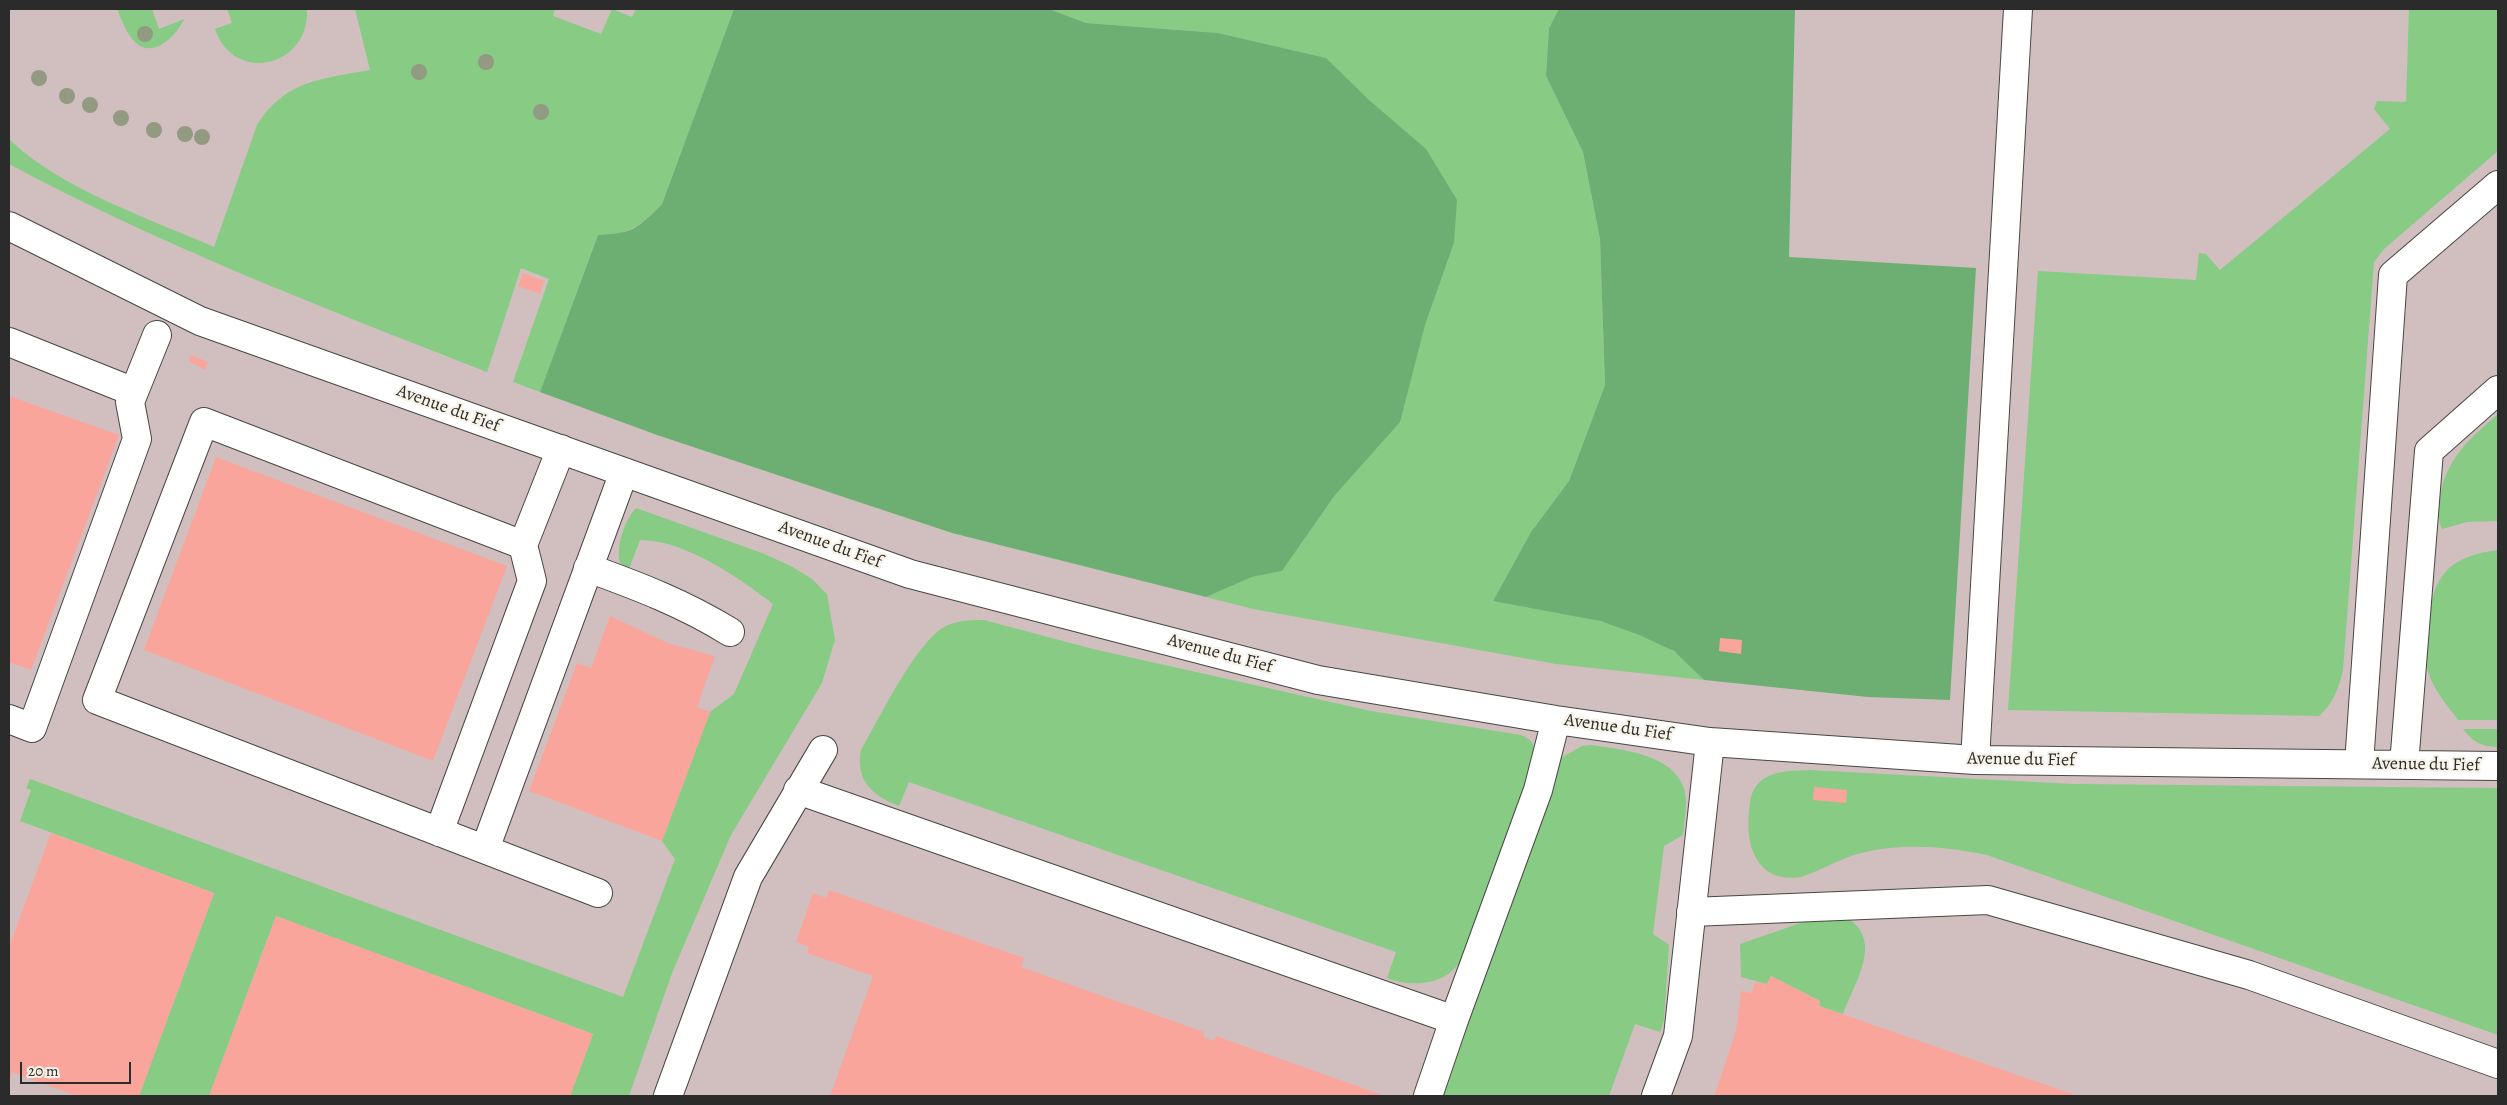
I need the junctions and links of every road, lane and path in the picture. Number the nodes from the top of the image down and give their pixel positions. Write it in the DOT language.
graph roads {
  1 [pos="2018,9"];
  2 [pos="2498,185"];
  3 [pos="9,226"];
  4 [pos="157,335"];
  5 [pos="9,342"];
  6 [pos="2498,390"];
  7 [pos="134,392"];
  8 [pos="560,449"];
  9 [pos="624,472"];
  10 [pos="524,544"];
  11 [pos="588,568"];
  12 [pos="730,632"];
  13 [pos="9,720"];
  14 [pos="1556,720"];
  15 [pos="1710,742"];
  16 [pos="823,750"];
  17 [pos="1975,760"];
  18 [pos="2359,764"];
  19 [pos="2404,765"];
  20 [pos="2498,766"];
  21 [pos="798,790"];
  22 [pos="439,832"];
  23 [pos="485,849"];
  24 [pos="598,893"];
  25 [pos="1691,912"];
  26 [pos="1454,1020"];
  27 [pos="2498,1064"];
  28 [pos="668,1096"];
  29 [pos="1428,1096"];
  30 [pos="1656,1096"];
  1 -- 17 [label="street"];
  2 -- 18 [label="street"];
  3 -- 8 [label="street, Avenue du Fief"];
  4 -- 7 [label="street"];
  5 -- 7 [label="street"];
  6 -- 19 [label="street"];
  7 -- 13 [label="street"];
  8 -- 9 [label="street, Avenue du Fief"];
  8 -- 10 [label="street"];
  9 -- 11 [label="street"];
  9 -- 14 [label="street, Avenue du Fief"];
  10 -- 22 [label="street"];
  10 -- 22 [label="street"];
  11 -- 12 [label="street"];
  11 -- 23 [label="street"];
  14 -- 15 [label="street, Avenue du Fief"];
  14 -- 26 [label="street"];
  15 -- 17 [label="street, Avenue du Fief"];
  15 -- 25 [label="street"];
  16 -- 21 [label="street"];
  17 -- 18 [label="street, Avenue du Fief"];
  18 -- 19 [label="street, Avenue du Fief"];
  19 -- 20 [label="street, Avenue du Fief"];
  21 -- 26 [label="street"];
  21 -- 28 [label="street"];
  22 -- 23 [label="street"];
  23 -- 24 [label="street"];
  25 -- 27 [label="street"];
  25 -- 30 [label="street"];
  26 -- 29 [label="street"];
}
